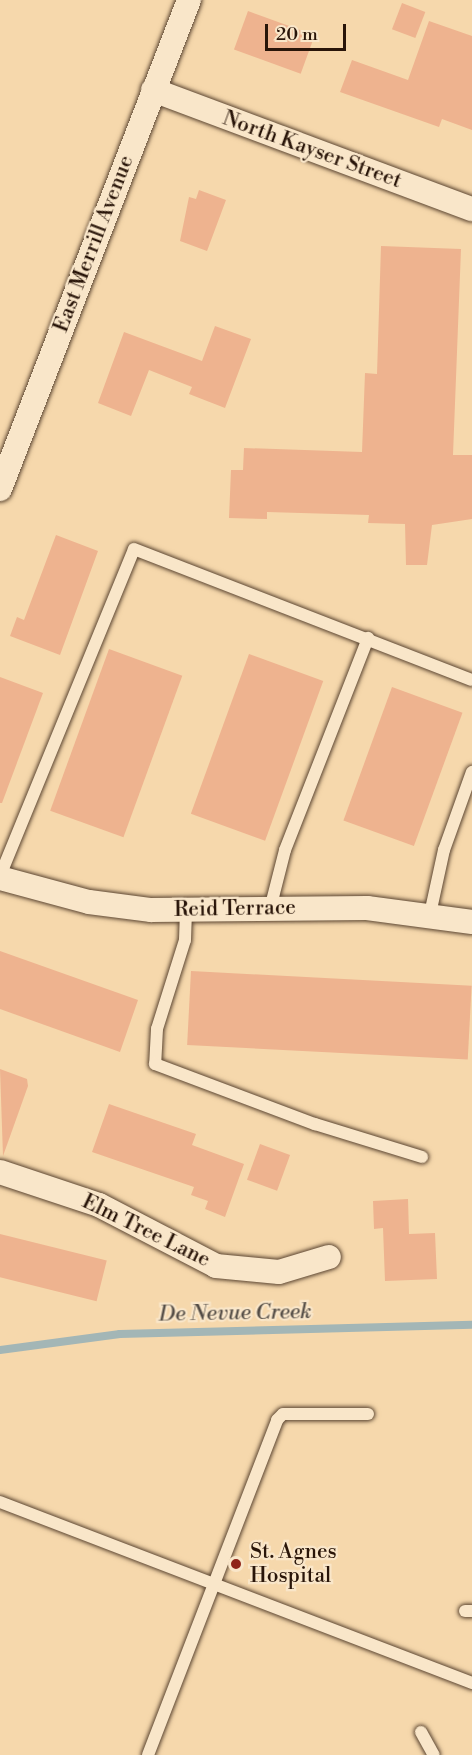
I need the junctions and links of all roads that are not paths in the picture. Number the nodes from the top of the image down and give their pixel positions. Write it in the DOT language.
graph roads {
  1 [pos="189,0"];
  2 [pos="153,90"];
  3 [pos="472,209"];
  4 [pos="0,489"];
  5 [pos="368,638"];
  6 [pos="472,680"];
  7 [pos="472,772"];
  8 [pos="0,877"];
  9 [pos="270,909"];
  10 [pos="186,911"];
  11 [pos="430,914"];
  12 [pos="472,922"];
  13 [pos="422,1156"];
  14 [pos="0,1172"];
  15 [pos="329,1257"];
  16 [pos="368,1414"];
  17 [pos="0,1502"];
  18 [pos="214,1583"];
  19 [pos="472,1683"];
  20 [pos="421,1731"];
  21 [pos="148,1755"];
  22 [pos="434,1755"];
  1 -- 2 [label="street, East Merrill Avenue"];
  2 -- 3 [label="street, North Kayser Street"];
  2 -- 4 [label="street, East Merrill Avenue"];
  5 -- 6 [label="lane"];
  5 -- 8 [label="lane"];
  5 -- 9 [label="lane"];
  7 -- 11 [label="lane"];
  8 -- 10 [label="street, Reid Terrace"];
  9 -- 10 [label="street, Reid Terrace"];
  9 -- 11 [label="street, Reid Terrace"];
  10 -- 13 [label="lane"];
  11 -- 12 [label="street, Reid Terrace"];
  14 -- 15 [label="street, Elm Tree Lane"];
  16 -- 18 [label="lane"];
  17 -- 18 [label="lane"];
  18 -- 19 [label="lane"];
  18 -- 21 [label="lane"];
  20 -- 22 [label="lane"];
}
